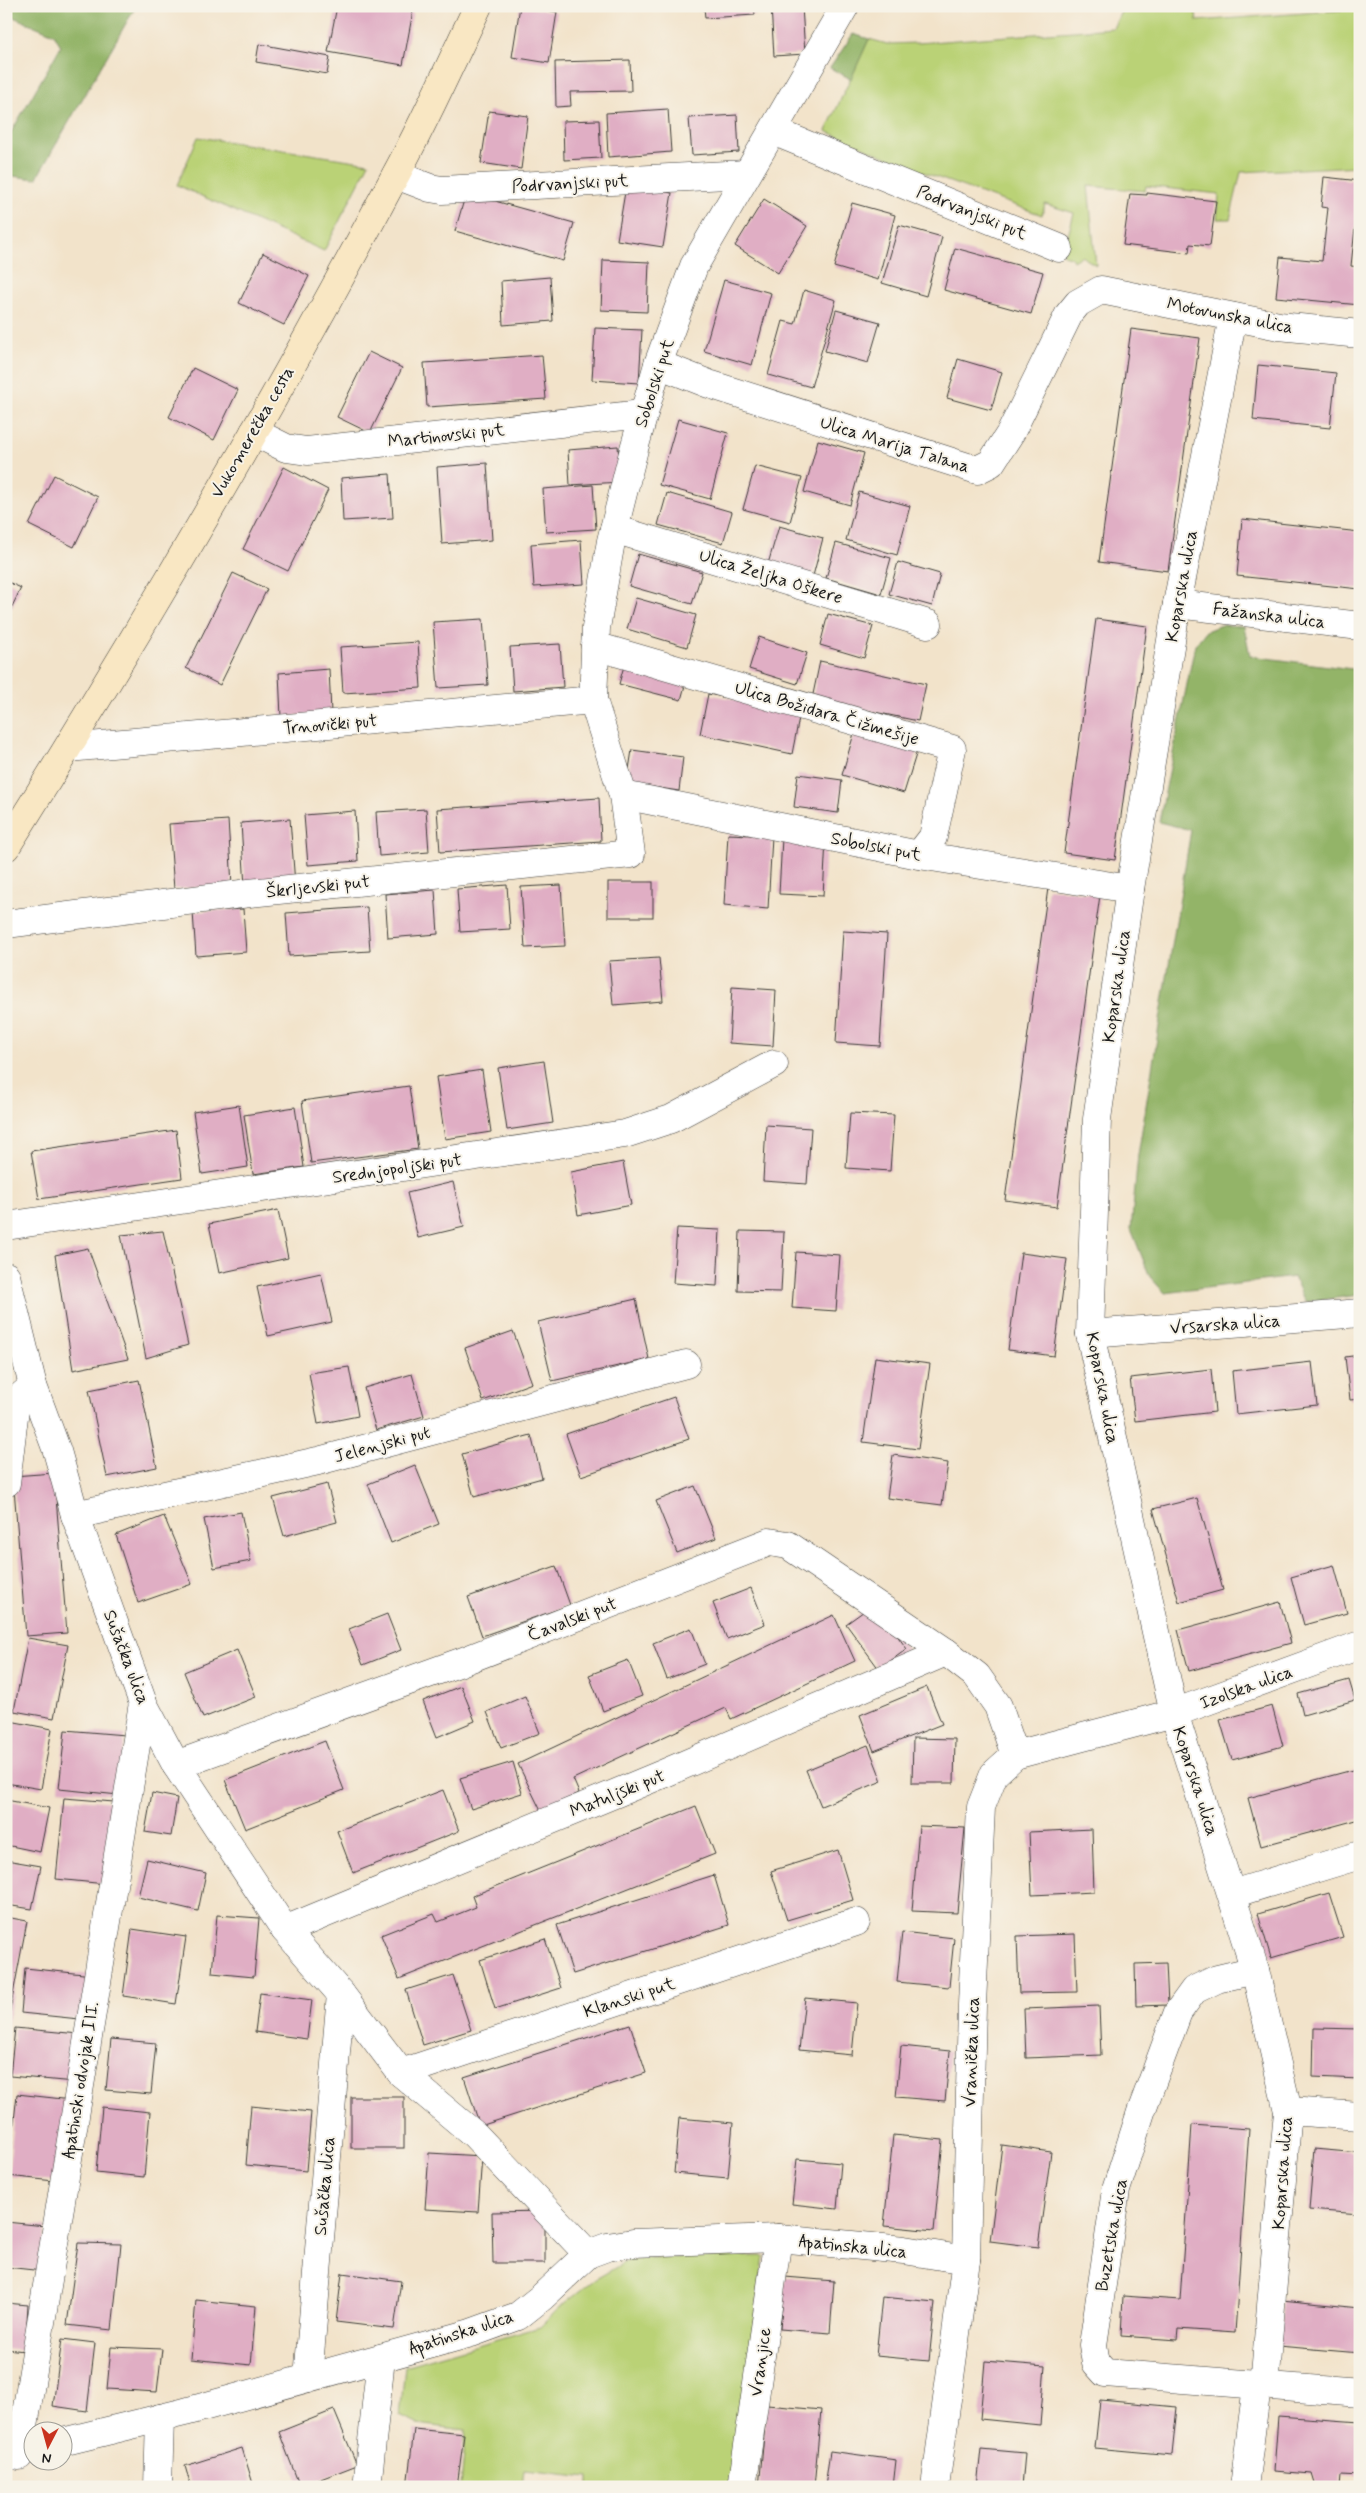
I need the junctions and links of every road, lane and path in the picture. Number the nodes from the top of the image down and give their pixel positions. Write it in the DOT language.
graph roads {
  1 [pos="478,6"];
  2 [pos="845,6"];
  3 [pos="773,131"];
  4 [pos="746,174"];
  5 [pos="396,175"];
  6 [pos="1059,248"];
  7 [pos="1101,290"];
  8 [pos="1233,317"];
  9 [pos="1360,334"];
  10 [pos="658,364"];
  11 [pos="642,414"];
  12 [pos="254,432"];
  13 [pos="614,530"];
  14 [pos="1177,604"];
  15 [pos="928,624"];
  16 [pos="1360,626"];
  17 [pos="595,646"];
  18 [pos="592,700"];
  19 [pos="68,748"];
  20 [pos="623,795"];
  21 [pos="6,847"];
  22 [pos="631,854"];
  23 [pos="919,855"];
  24 [pos="1130,889"];
  25 [pos="6,924"];
  26 [pos="774,1064"];
  27 [pos="6,1226"];
  28 [pos="6,1276"];
  29 [pos="1360,1313"];
  30 [pos="1090,1334"];
  31 [pos="686,1364"];
  32 [pos="33,1386"];
  33 [pos="6,1483"];
  34 [pos="75,1515"];
  35 [pos="1360,1645"];
  36 [pos="946,1652"];
  37 [pos="144,1704"];
  38 [pos="1174,1713"];
  39 [pos="1015,1755"];
  40 [pos="176,1765"];
  41 [pos="1360,1855"];
  42 [pos="1232,1894"];
  43 [pos="856,1922"];
  44 [pos="285,1930"];
  45 [pos="1255,1970"];
  46 [pos="340,1994"];
  47 [pos="401,2073"];
  48 [pos="1288,2111"];
  49 [pos="1360,2116"];
  50 [pos="778,2238"];
  51 [pos="588,2254"];
  52 [pos="966,2260"];
  53 [pos="381,2358"];
  54 [pos="308,2378"];
  55 [pos="1261,2386"];
  56 [pos="1360,2393"];
  57 [pos="160,2418"];
  58 [pos="72,2440"];
  59 [pos="19,2456"];
  60 [pos="158,2487"];
  61 [pos="367,2487"];
  62 [pos="742,2487"];
  63 [pos="935,2487"];
  64 [pos="1244,2487"];
  1 -- 5 [label="street, Vukomerečka cesta"];
  2 -- 3 [label="street, Sobolski put"];
  3 -- 4 [label="street, Sobolski put"];
  3 -- 6 [label="street, Podrvanjski put"];
  4 -- 5 [label="street, Podrvanjski put"];
  4 -- 10 [label="street, Sobolski put"];
  5 -- 12 [label="street, Vukomerečka cesta"];
  7 -- 8 [label="street, Motovunska ulica"];
  7 -- 10 [label="street, Ulica Marija Talana"];
  8 -- 9 [label="street, Motovunska ulica"];
  8 -- 14 [label="street, Koparska ulica"];
  10 -- 11 [label="street, Sobolski put"];
  11 -- 12 [label="street, Martinovski put"];
  11 -- 13 [label="street, Sobolski put"];
  12 -- 19 [label="street, Vukomerečka cesta"];
  13 -- 15 [label="street, Ulica Željka Oškere"];
  13 -- 17 [label="street, Sobolski put"];
  14 -- 16 [label="street, Fažanska ulica"];
  14 -- 24 [label="street, Koparska ulica"];
  17 -- 18 [label="street, Sobolski put"];
  17 -- 23 [label="street, Ulica Božidara Čižmešije"];
  18 -- 19 [label="street, Trnovički put"];
  18 -- 20 [label="street, Sobolski put"];
  19 -- 21 [label="street, Vukomerečka cesta"];
  20 -- 22 [label="street, Sobolski put"];
  20 -- 23 [label="street, Sobolski put"];
  22 -- 25 [label="street, Škrljevski put"];
  23 -- 24 [label="street, Sobolski put"];
  24 -- 30 [label="street, Koparska ulica"];
  26 -- 27 [label="street, Srednjopoljski put"];
  28 -- 32 [label="street, Sušačka ulica"];
  29 -- 30 [label="street, Vrsarska ulica"];
  30 -- 38 [label="street, Koparska ulica"];
  31 -- 34 [label="street, Jelenjski put"];
  32 -- 33 [label="street"];
  32 -- 34 [label="street, Sušačka ulica"];
  34 -- 37 [label="street, Sušačka ulica"];
  35 -- 38 [label="street, Izolska ulica"];
  36 -- 39 [label="street"];
  36 -- 40 [label="street, Čavalski put"];
  36 -- 44 [label="street, Matuljski put"];
  37 -- 40 [label="street, Sušačka ulica"];
  37 -- 59 [label="street, Apatinski odvojak III."];
  38 -- 39 [label="street, Izolska ulica"];
  38 -- 42 [label="street, Koparska ulica"];
  39 -- 52 [label="street, Vranička ulica"];
  40 -- 44 [label="street, Sušačka ulica"];
  41 -- 42 [label="street"];
  42 -- 45 [label="street, Koparska ulica"];
  43 -- 47 [label="street, Klanski put"];
  44 -- 46 [label="street, Sušačka ulica"];
  45 -- 48 [label="street, Koparska ulica"];
  45 -- 55 [label="street, Buzetska ulica"];
  46 -- 47 [label="street, Sušačka ulica"];
  46 -- 54 [label="street, Sušačka ulica"];
  47 -- 51 [label="street, Sušačka ulica"];
  48 -- 49 [label="street"];
  48 -- 55 [label="street, Koparska ulica"];
  50 -- 51 [label="street, Apatinska ulica"];
  50 -- 52 [label="street, Apatinska ulica"];
  50 -- 62 [label="street, Vranjice"];
  51 -- 53 [label="street, Apatinska ulica"];
  52 -- 63 [label="street, Vranička ulica"];
  53 -- 54 [label="street, Apatinska ulica"];
  53 -- 61 [label="street"];
  54 -- 57 [label="street, Apatinska ulica"];
  55 -- 56 [label="street, Buzetska ulica"];
  55 -- 64 [label="street"];
  57 -- 58 [label="street, Apatinska ulica"];
  57 -- 60 [label="street"];
}
